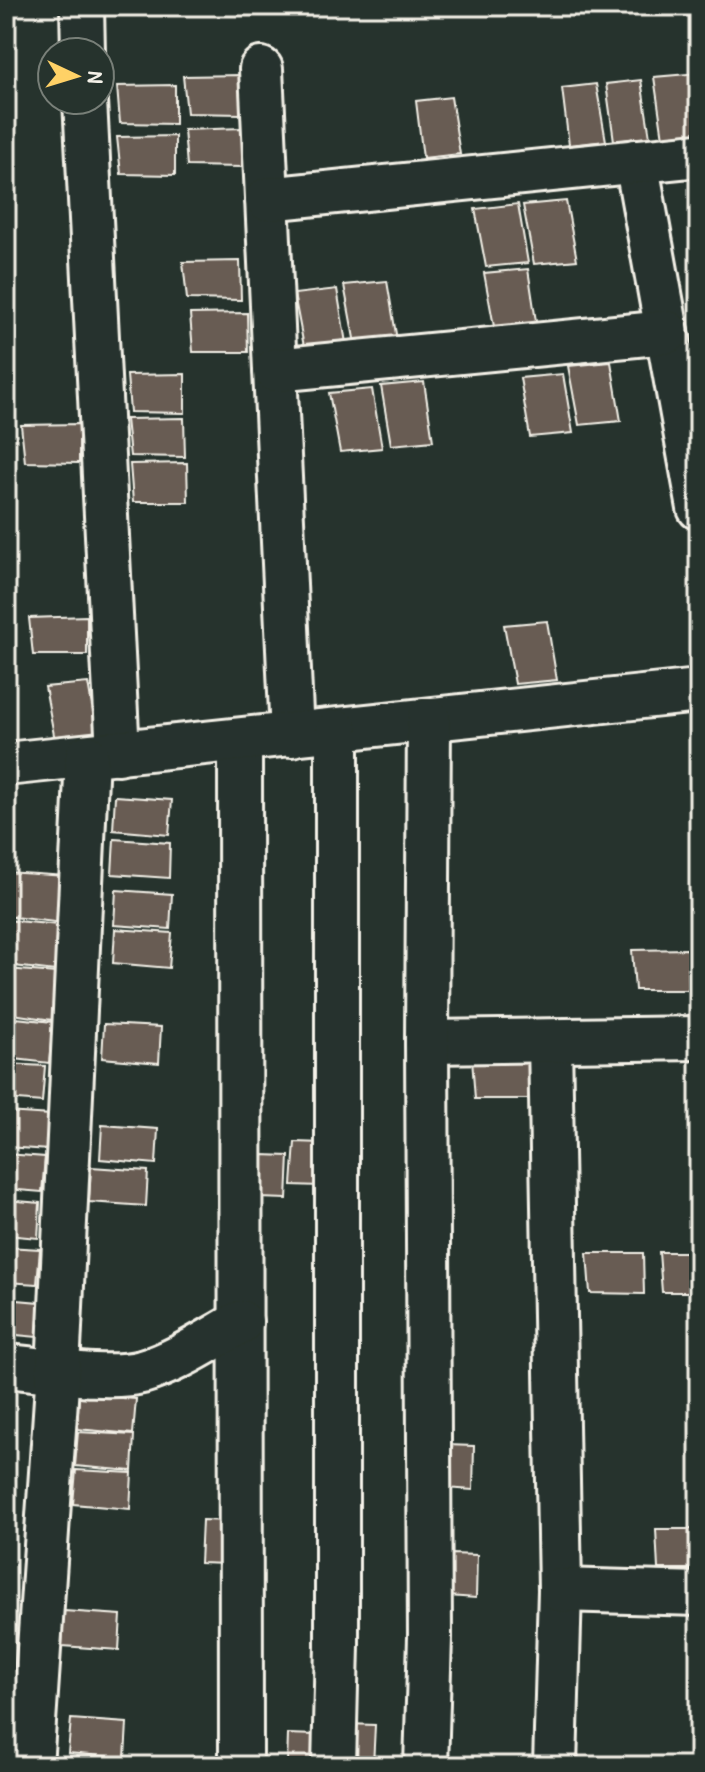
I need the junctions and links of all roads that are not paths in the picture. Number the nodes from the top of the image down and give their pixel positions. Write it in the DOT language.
graph roads {
  1 [pos="82,6"];
  2 [pos="83,36"];
  3 [pos="261,69"];
  4 [pos="85,116"];
  5 [pos="699,155"];
  6 [pos="636,161"];
  7 [pos="267,199"];
  8 [pos="667,332"];
  9 [pos="275,370"];
  10 [pos="699,508"];
  11 [pos="699,691"];
  12 [pos="429,720"];
  13 [pos="337,731"];
  14 [pos="292,735"];
  15 [pos="240,740"];
  16 [pos="103,754"];
  17 [pos="6,764"];
  18 [pos="699,1038"];
  19 [pos="550,1041"];
  20 [pos="427,1042"];
  21 [pos="241,1322"];
  22 [pos="6,1366"];
  23 [pos="58,1370"];
  24 [pos="560,1590"];
  25 [pos="699,1594"];
  26 [pos="31,1766"];
  27 [pos="241,1766"];
  28 [pos="334,1766"];
  29 [pos="426,1766"];
  30 [pos="555,1766"];
  1 -- 2 [label="street"];
  3 -- 7 [label="street"];
  4 -- 16 [label="street"];
  5 -- 6 [label="street"];
  6 -- 7 [label="street"];
  6 -- 8 [label="street"];
  7 -- 9 [label="street"];
  8 -- 9 [label="street"];
  8 -- 10 [label="street"];
  9 -- 14 [label="street"];
  11 -- 12 [label="street"];
  12 -- 13 [label="street"];
  12 -- 20 [label="street"];
  13 -- 14 [label="street"];
  13 -- 28 [label="street"];
  14 -- 15 [label="street"];
  15 -- 16 [label="street"];
  15 -- 21 [label="street"];
  16 -- 17 [label="street"];
  16 -- 23 [label="street"];
  18 -- 19 [label="street"];
  19 -- 20 [label="street"];
  19 -- 24 [label="street"];
  20 -- 29 [label="street"];
  21 -- 23 [label="street"];
  21 -- 27 [label="street"];
  22 -- 23 [label="street"];
  23 -- 26 [label="street"];
  24 -- 25 [label="street"];
  24 -- 30 [label="street"];
}
